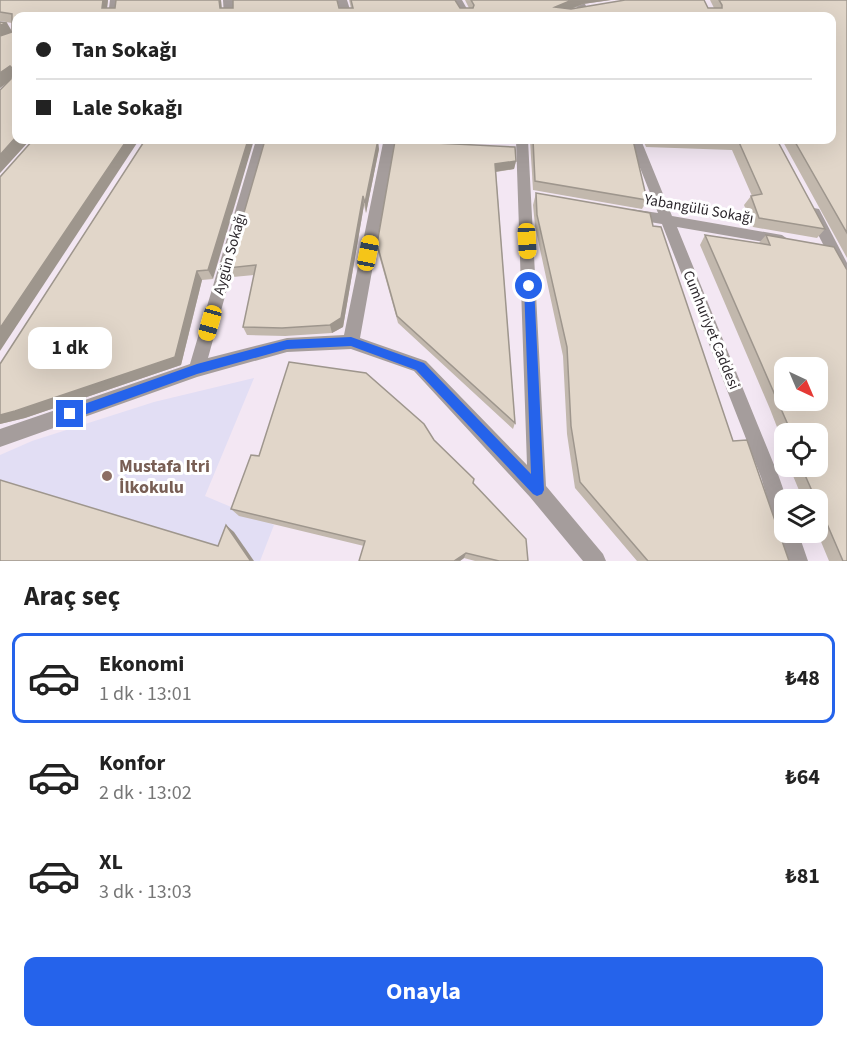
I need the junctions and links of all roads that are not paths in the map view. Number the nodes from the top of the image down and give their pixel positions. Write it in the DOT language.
graph roads {
  1 [pos="261,144"];
  2 [pos="390,144"];
  3 [pos="637,144"];
  4 [pos="519,146"];
  5 [pos="807,199"];
  6 [pos="612,211"];
  7 [pos="667,221"];
  8 [pos="797,243"];
  9 [pos="847,277"];
  10 [pos="351,342"];
  11 [pos="197,369"];
  12 [pos="0,438"];
  13 [pos="537,490"];
  14 [pos="774,490"];
  15 [pos="792,543"];
  16 [pos="596,561"];
  17 [pos="798,561"];
  1 -- 11 [label="street, Aygün Sokağı"];
  2 -- 10 [label="street"];
  3 -- 7 [label="street, Cumhuriyet Caddesi"];
  4 -- 13 [label="street"];
  5 -- 9 [label="street"];
  6 -- 7 [label="street, Yabangülü Sokağı"];
  7 -- 8 [label="street, Yabangülü Sokağı"];
  7 -- 14 [label="street, Cumhuriyet Caddesi"];
  10 -- 11 [label="street"];
  10 -- 13 [label="street"];
  11 -- 12 [label="street"];
  13 -- 16 [label="street"];
  15 -- 17 [label="street"];
}
